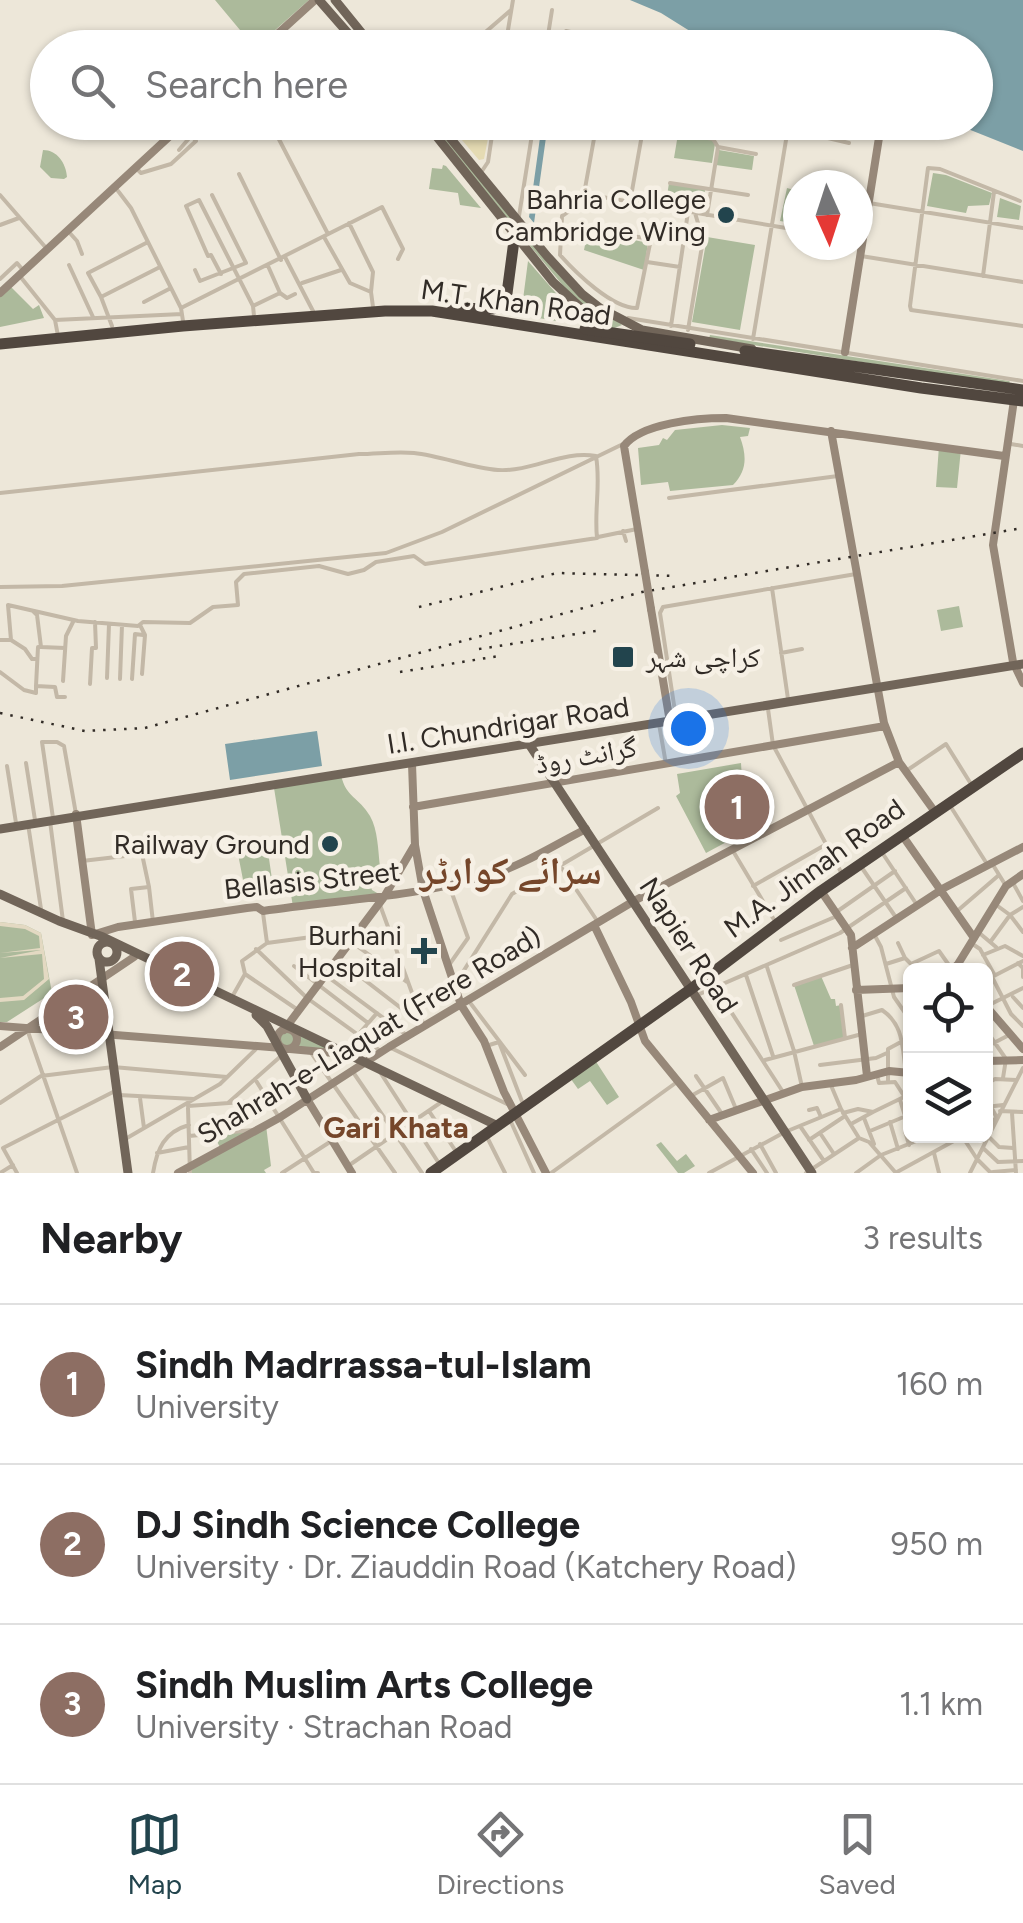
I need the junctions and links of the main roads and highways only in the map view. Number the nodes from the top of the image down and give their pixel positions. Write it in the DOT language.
graph roads {
  1 [pos="317,0"];
  2 [pos="335,0"];
  3 [pos="344,30"];
  4 [pos="359,30"];
  5 [pos="441,140"];
  6 [pos="452,140"];
  7 [pos="517,227"];
  8 [pos="453,308"];
  9 [pos="506,319"];
  10 [pos="56,329"];
  11 [pos="0,340"];
  12 [pos="624,342"];
  13 [pos="844,358"];
  14 [pos="786,360"];
  15 [pos="979,382"];
  16 [pos="1017,391"];
  17 [pos="954,393"];
  18 [pos="1018,663"];
  19 [pos="877,686"];
  20 [pos="767,704"];
  21 [pos="529,743"];
  22 [pos="1023,754"];
  23 [pos="76,816"];
  24 [pos="32,822"];
  25 [pos="0,827"];
  26 [pos="0,896"];
  27 [pos="118,927"];
  28 [pos="93,934"];
  29 [pos="114,944"];
  30 [pos="98,955"];
  31 [pos="693,992"];
  32 [pos="231,1000"];
  33 [pos="280,1032"];
  34 [pos="307,1099"];
  35 [pos="512,1114"];
  36 [pos="444,1163"];
  37 [pos="810,1172"];
  38 [pos="128,1173"];
  1 -- 3 [label="main road"];
  2 -- 4 [label="main road"];
  5 -- 7 [label="main road"];
  6 -- 7 [label="main road"];
  7 -- 8 [label="highway"];
  7 -- 12 [label="main road"];
  7 -- 14 [label="main road"];
  8 -- 9 [label="highway, M.T. Khan Road"];
  8 -- 10 [label="highway, M.T. Khan Road"];
  9 -- 10 [label="highway, M.T. Khan Road"];
  9 -- 12 [label="highway, M.T. Khan Road"];
  9 -- 14 [label="highway, M.T. Khan Road, bridge"];
  10 -- 11 [label="highway, M.T. Khan Road"];
  12 -- 14 [label="highway, M.T. Khan Road"];
  13 -- 14 [label="highway, M.T. Khan Road"];
  13 -- 14 [label="highway"];
  13 -- 15 [label="highway, M.T. Khan Road"];
  14 -- 17 [label="highway, M.T. Khan Road"];
  15 -- 16 [label="highway, M.T. Khan Road"];
  15 -- 17 [label="highway"];
  16 -- 17 [label="highway, M.T. Khan Road"];
  18 -- 19 [label="main road, I.I. Chundrigar Road"];
  19 -- 20 [label="main road, I.I. Chundrigar Road"];
  19 -- 20 [label="main road, I.I. Chundrigar Road"];
  20 -- 21 [label="main road, I.I. Chundrigar Road"];
  21 -- 23 [label="main road, I.I. Chundrigar Road"];
  21 -- 23 [label="main road, I.I. Chundrigar Road"];
  21 -- 31 [label="main road, Napier Road"];
  22 -- 31 [label="highway, M.A. Jinnah Road"];
  23 -- 24 [label="main road, I.I. Chundrigar Road"];
  24 -- 25 [label="main road, I.I. Chundrigar Road"];
  24 -- 25 [label="main road, I.I. Chundrigar Road"];
  26 -- 28 [label="main road"];
  27 -- 29 [label="main road"];
  28 -- 29 [label="main road"];
  28 -- 30 [label="main road"];
  29 -- 30 [label="main road"];
  29 -- 30 [label="main road"];
  29 -- 32 [label="main road"];
  29 -- 32 [label="main road"];
  30 -- 38 [label="main road"];
  31 -- 35 [label="highway, M.A. Jinnah Road"];
  31 -- 37 [label="main road, Napier Road"];
  32 -- 33 [label="main road"];
  32 -- 33 [label="main road"];
  33 -- 34 [label="main road"];
  33 -- 35 [label="main road"];
  35 -- 36 [label="highway, M.A. Jinnah Road"];
}
